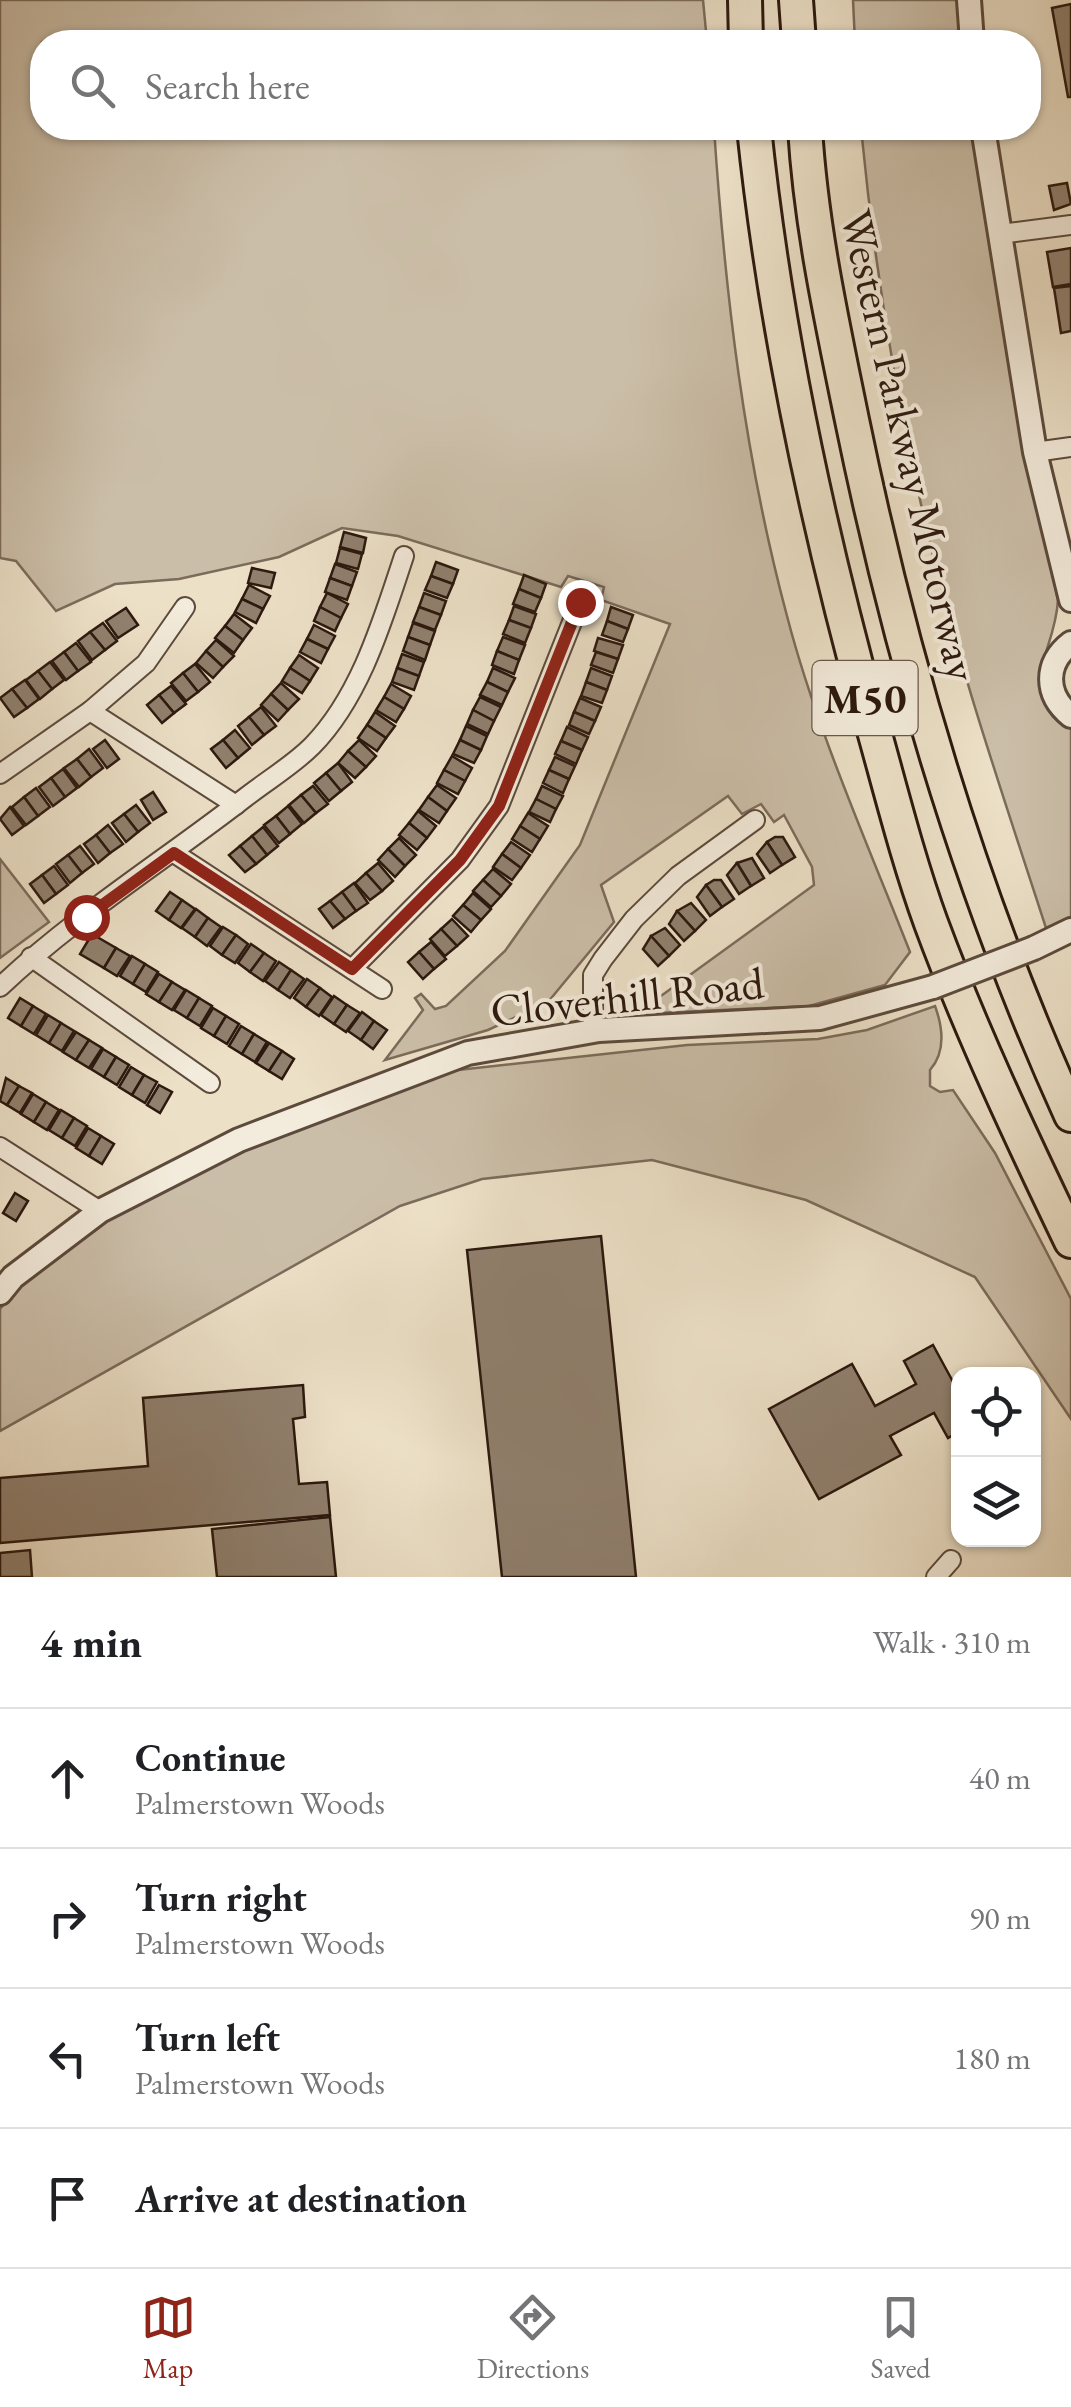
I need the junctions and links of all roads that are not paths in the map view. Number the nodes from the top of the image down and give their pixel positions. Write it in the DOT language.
graph roads {
  1 [pos="745,0"];
  2 [pos="796,0"];
  3 [pos="969,0"];
  4 [pos="746,30"];
  5 [pos="798,30"];
  6 [pos="971,30"];
  7 [pos="755,140"];
  8 [pos="806,140"];
  9 [pos="985,140"];
  10 [pos="1071,225"];
  11 [pos="1000,234"];
  12 [pos="1071,447"];
  13 [pos="1035,452"];
  14 [pos="404,556"];
  15 [pos="1071,600"];
  16 [pos="580,602"];
  17 [pos="185,608"];
  18 [pos="1071,610"];
  19 [pos="1065,648"];
  20 [pos="90,711"];
  21 [pos="1071,716"];
  22 [pos="0,774"];
  23 [pos="236,805"];
  24 [pos="755,820"];
  25 [pos="174,853"];
  26 [pos="1071,930"];
  27 [pos="31,957"];
  28 [pos="352,969"];
  29 [pos="0,987"];
  30 [pos="382,989"];
  31 [pos="592,1031"];
  32 [pos="210,1083"];
  33 [pos="1071,1114"];
  34 [pos="0,1147"];
  35 [pos="100,1211"];
  36 [pos="1071,1241"];
  37 [pos="0,1293"];
  38 [pos="951,1560"];
  39 [pos="936,1577"];
  1 -- 4 [label="highway"];
  2 -- 5 [label="highway"];
  3 -- 6 [label="street"];
  7 -- 36 [label="highway, Western Parkway Motorway / M50"];
  8 -- 33 [label="highway, Western Parkway Motorway / M50"];
  9 -- 11 [label="street"];
  10 -- 11 [label="street"];
  11 -- 13 [label="street"];
  12 -- 13 [label="street"];
  13 -- 15 [label="street"];
  14 -- 23 [label="street"];
  16 -- 28 [label="street"];
  17 -- 20 [label="street"];
  18 -- 19 [label="street"];
  19 -- 21 [label="street"];
  20 -- 22 [label="street"];
  20 -- 23 [label="street"];
  23 -- 25 [label="street"];
  24 -- 31 [label="street"];
  25 -- 27 [label="street"];
  25 -- 28 [label="street"];
  26 -- 31 [label="street, Cloverhill Road, bridge"];
  27 -- 29 [label="street"];
  27 -- 32 [label="street"];
  28 -- 30 [label="street"];
  31 -- 35 [label="street, Cloverhill Road"];
  34 -- 35 [label="street"];
  35 -- 37 [label="street, Cloverhill Road"];
  38 -- 39 [label="street"];
}
